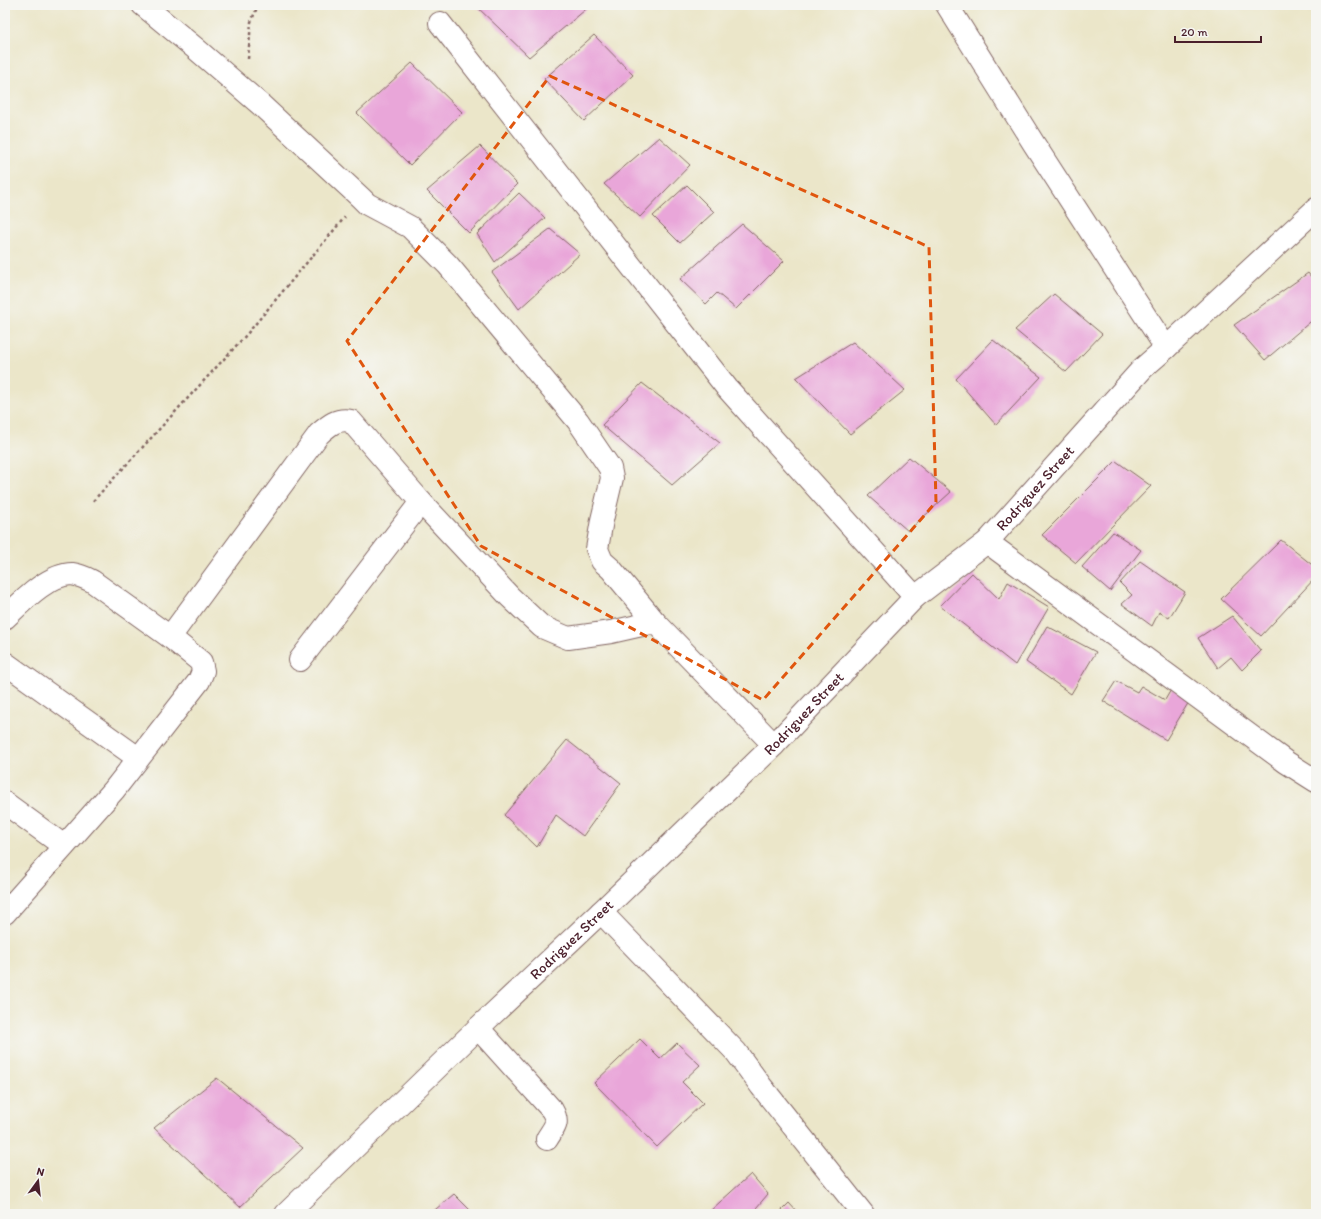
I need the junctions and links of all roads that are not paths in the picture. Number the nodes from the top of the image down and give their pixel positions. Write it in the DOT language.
graph roads {
  1 [pos="143,5"];
  2 [pos="947,5"];
  3 [pos="440,23"];
  4 [pos="1316,209"];
  5 [pos="1166,348"];
  6 [pos="421,502"];
  7 [pos="987,542"];
  8 [pos="916,597"];
  9 [pos="5,618"];
  10 [pos="655,622"];
  11 [pos="170,637"];
  12 [pos="300,660"];
  13 [pos="5,663"];
  14 [pos="774,745"];
  15 [pos="138,758"];
  16 [pos="1316,780"];
  17 [pos="5,803"];
  18 [pos="64,846"];
  19 [pos="601,912"];
  20 [pos="5,913"];
  21 [pos="478,1028"];
  22 [pos="547,1139"];
  23 [pos="286,1214"];
  24 [pos="863,1214"];
  1 -- 10 [label="street"];
  2 -- 5 [label="street"];
  3 -- 8 [label="street"];
  4 -- 5 [label="street, Rodriguez Street"];
  5 -- 7 [label="street, Rodriguez Street"];
  6 -- 10 [label="street"];
  6 -- 11 [label="street"];
  6 -- 12 [label="street"];
  7 -- 8 [label="street, Rodriguez Street"];
  7 -- 16 [label="street"];
  8 -- 14 [label="street, Rodriguez Street"];
  9 -- 11 [label="street"];
  10 -- 14 [label="street"];
  11 -- 15 [label="street"];
  13 -- 15 [label="street"];
  14 -- 19 [label="street, Rodriguez Street"];
  15 -- 18 [label="street"];
  17 -- 18 [label="street"];
  18 -- 20 [label="street"];
  19 -- 21 [label="street, Rodriguez Street"];
  19 -- 24 [label="street"];
  21 -- 22 [label="street"];
  21 -- 23 [label="street, Rodriguez Street"];
}
